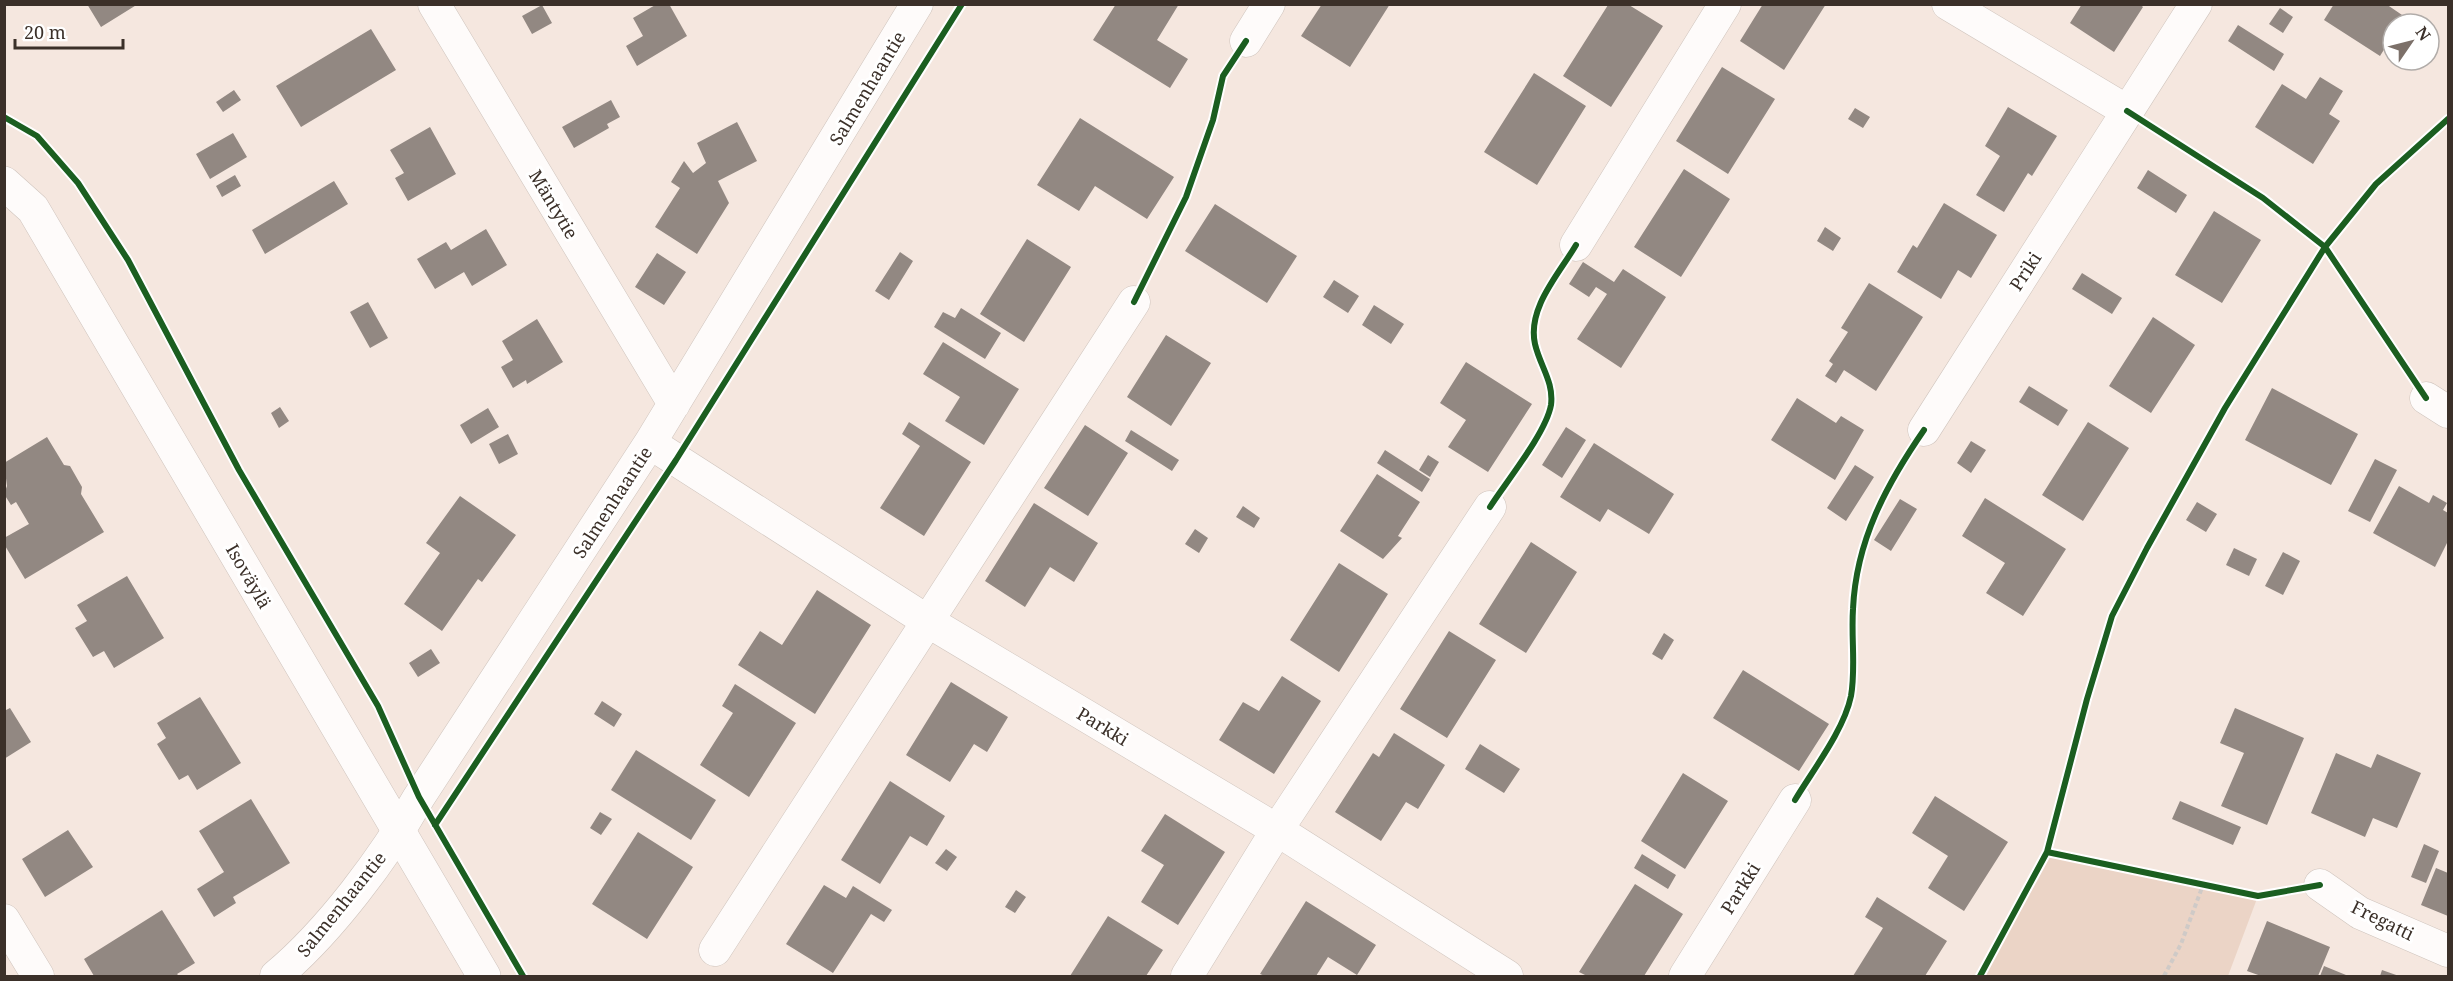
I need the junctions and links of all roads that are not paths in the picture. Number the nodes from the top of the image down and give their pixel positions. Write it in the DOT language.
graph roads {
  1 [pos="435,4"];
  2 [pos="917,4"];
  3 [pos="1269,4"];
  4 [pos="1725,4"];
  5 [pos="1948,4"];
  6 [pos="2196,4"];
  7 [pos="1246,41"];
  8 [pos="2127,111"];
  9 [pos="4,183"];
  10 [pos="1576,245"];
  11 [pos="1134,302"];
  12 [pos="674,404"];
  13 [pos="1924,430"];
  14 [pos="650,443"];
  15 [pos="1490,507"];
  16 [pos="929,622"];
  17 [pos="1795,800"];
  18 [pos="1277,830"];
  19 [pos="399,833"];
  20 [pos="2320,885"];
  21 [pos="4,920"];
  22 [pos="716,950"];
  23 [pos="2448,951"];
  24 [pos="38,976"];
  25 [pos="276,976"];
  26 [pos="484,976"];
  27 [pos="1187,976"];
  28 [pos="1507,976"];
  29 [pos="1685,976"];
  1 -- 12 [label="street, Mäntytie"];
  2 -- 12 [label="street, Salmenhaantie"];
  3 -- 7 [label="street"];
  4 -- 10 [label="street"];
  5 -- 8 [label="street"];
  6 -- 8 [label="street, Priki"];
  8 -- 13 [label="street, Priki"];
  9 -- 19 [label="street, Isoväylä"];
  11 -- 16 [label="street"];
  12 -- 14 [label="street, Salmenhaantie"];
  14 -- 16 [label="street, Parkki"];
  14 -- 19 [label="street, Salmenhaantie"];
  15 -- 18 [label="street"];
  16 -- 18 [label="street, Parkki"];
  16 -- 22 [label="street"];
  17 -- 29 [label="street, Parkki"];
  18 -- 27 [label="street"];
  18 -- 28 [label="street, Parkki"];
  19 -- 25 [label="street, Salmenhaantie"];
  19 -- 26 [label="street, Isoväylä"];
  20 -- 23 [label="street, Fregatti"];
  21 -- 24 [label="street"];
}
